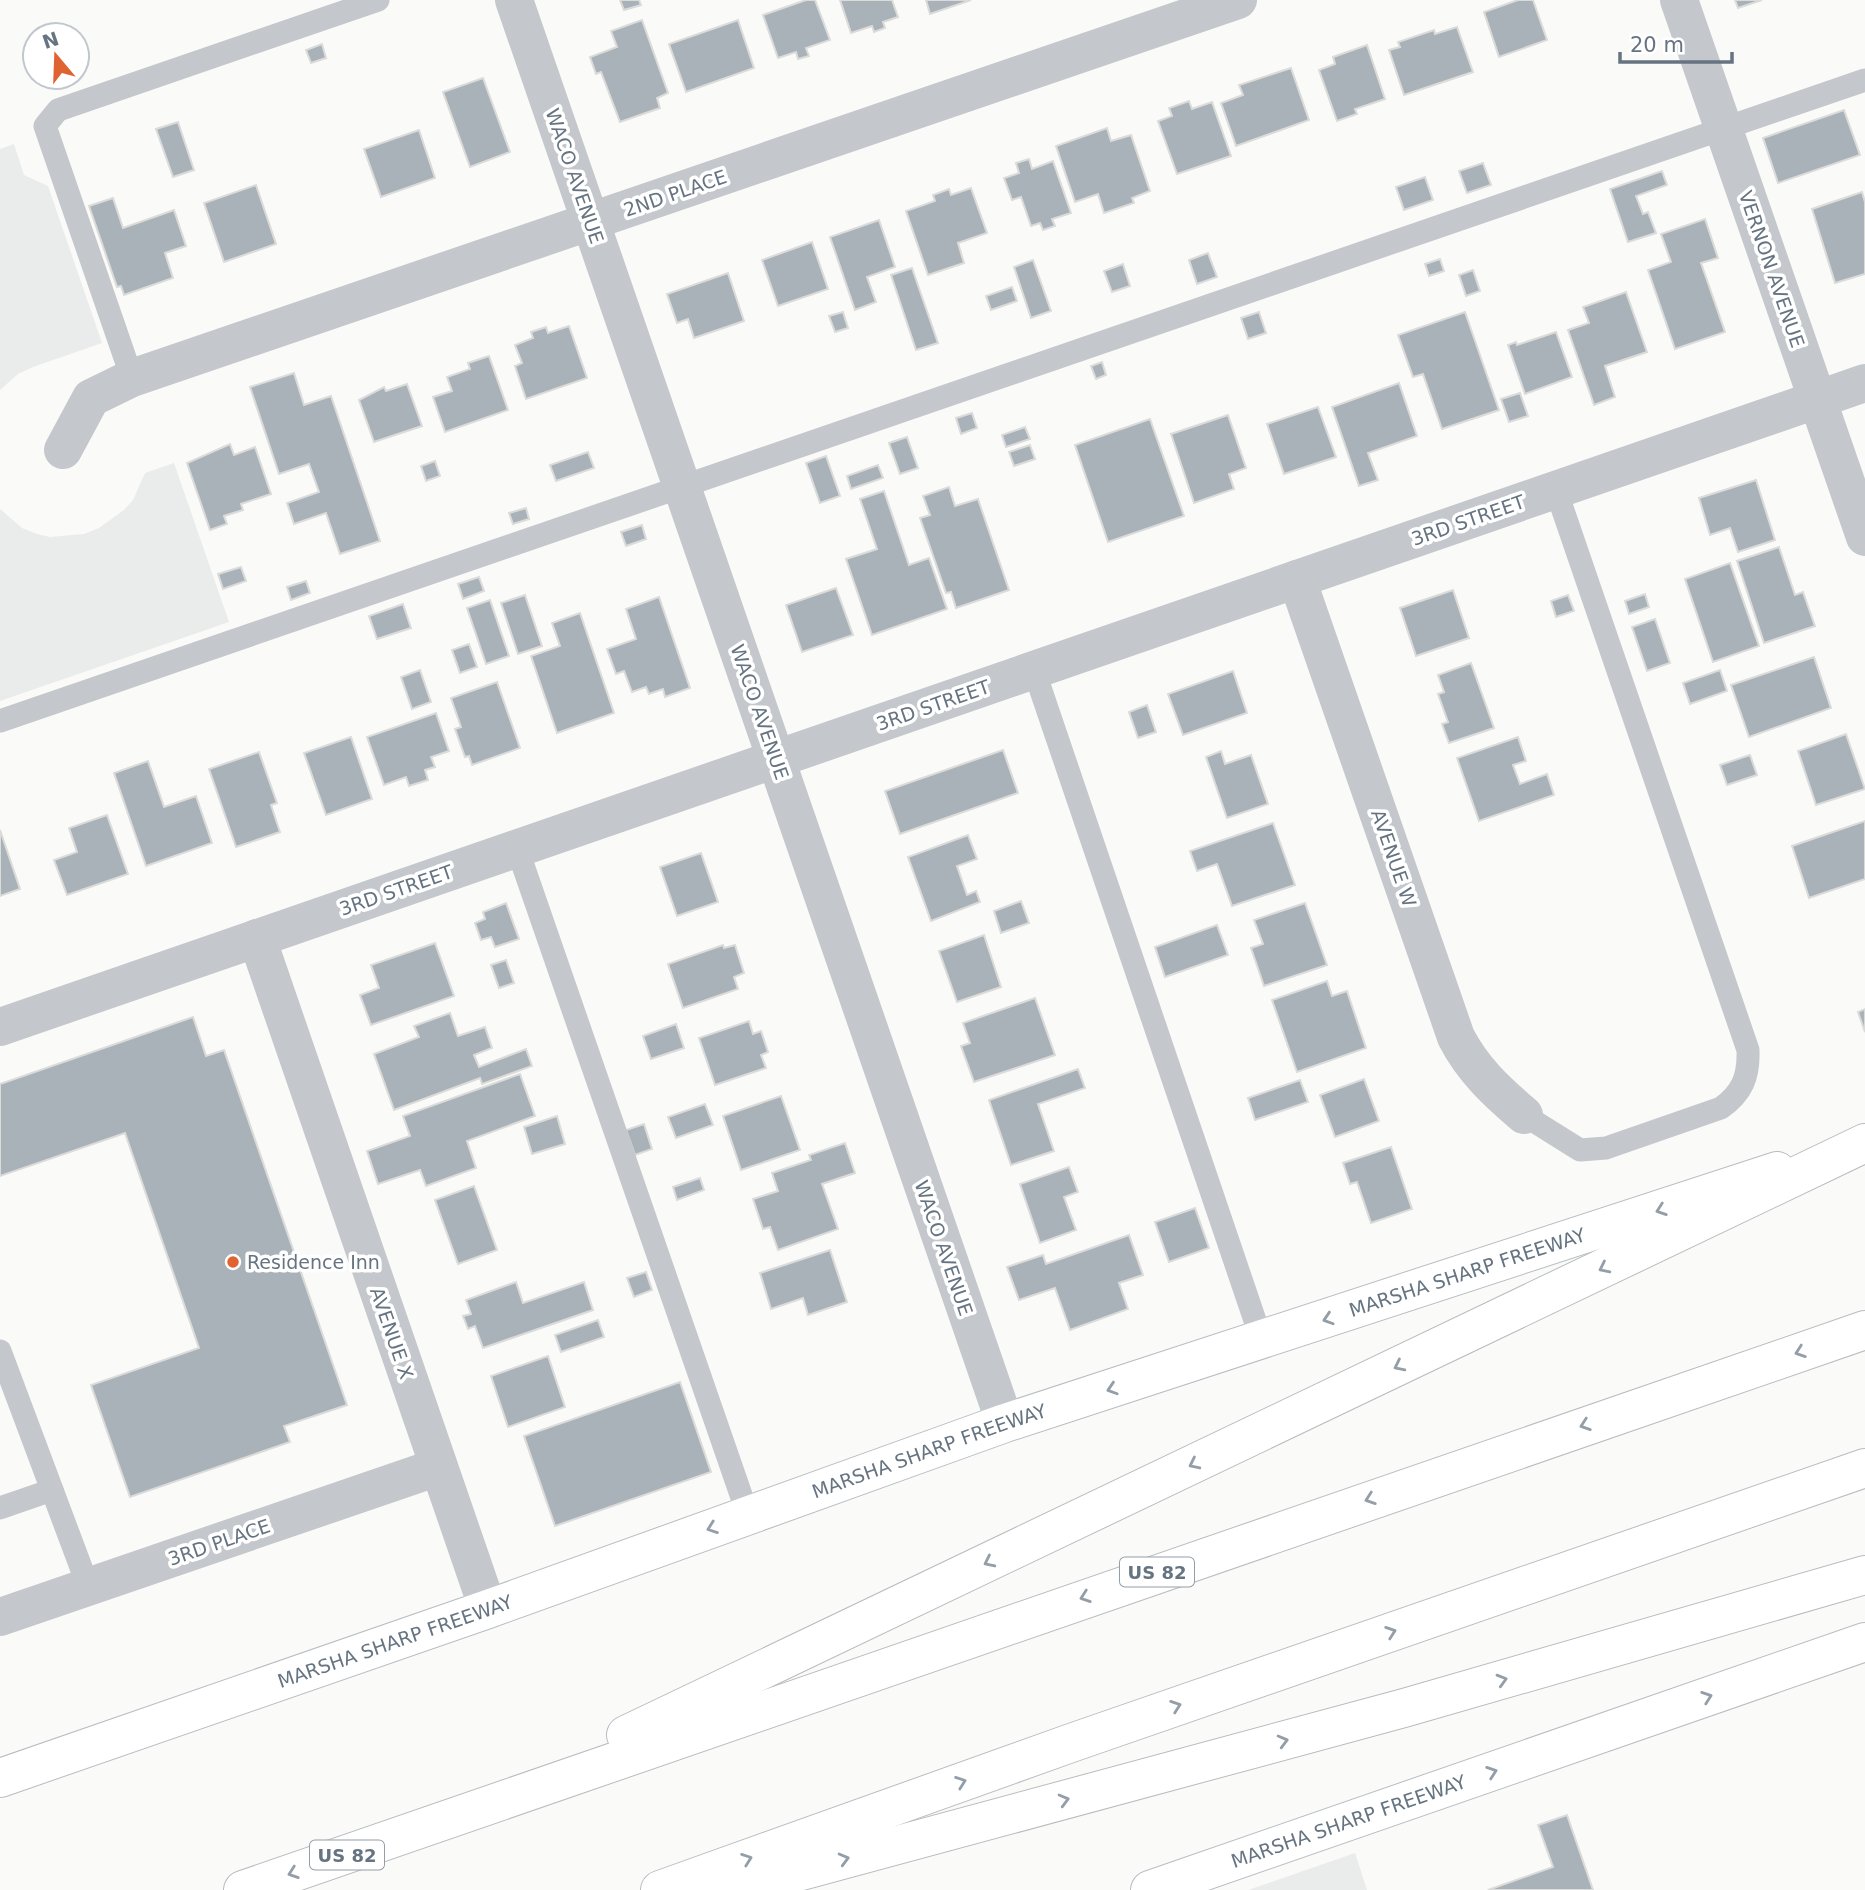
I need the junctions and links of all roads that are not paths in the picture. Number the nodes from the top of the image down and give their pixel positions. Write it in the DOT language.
graph roads {
  1 [pos="378,0"];
  2 [pos="514,0"];
  3 [pos="1238,0"];
  4 [pos="1679,0"];
  5 [pos="1865,79"];
  6 [pos="1723,128"];
  7 [pos="591,222"];
  8 [pos="132,378"];
  9 [pos="1865,383"];
  10 [pos="1818,400"];
  11 [pos="63,450"];
  12 [pos="682,486"];
  13 [pos="1556,490"];
  14 [pos="1865,537"];
  15 [pos="1297,579"];
  16 [pos="1034,670"];
  17 [pos="0,721"];
  18 [pos="776,759"];
  19 [pos="517,848"];
  20 [pos="257,938"];
  21 [pos="0,1027"];
  22 [pos="1524,1115"];
  23 [pos="1865,1142"];
  24 [pos="1865,1330"];
  25 [pos="1262,1341"];
  26 [pos="0,1351"];
  27 [pos="1005,1423"];
  28 [pos="438,1466"];
  29 [pos="1865,1468"];
  30 [pos="52,1490"];
  31 [pos="0,1507"];
  32 [pos="748,1515"];
  33 [pos="1865,1575"];
  34 [pos="88,1586"];
  35 [pos="488,1609"];
  36 [pos="0,1617"];
  37 [pos="1865,1642"];
  38 [pos="0,1778"];
  39 [pos="450,1819"];
  40 [pos="243,1890"];
  41 [pos="660,1890"];
  42 [pos="731,1890"];
  43 [pos="1150,1890"];
  1 -- 8 [label="lane"];
  2 -- 7 [label="street, WACO AVENUE"];
  3 -- 7 [label="street, 2ND PLACE"];
  4 -- 6 [label="street, VERNON AVENUE"];
  5 -- 6 [label="lane"];
  6 -- 10 [label="street, VERNON AVENUE"];
  6 -- 12 [label="lane"];
  7 -- 8 [label="street, 2ND PLACE"];
  7 -- 12 [label="street, WACO AVENUE"];
  8 -- 11 [label="street, 2ND PLACE"];
  9 -- 10 [label="street, 3RD STREET"];
  10 -- 13 [label="street, 3RD STREET"];
  10 -- 14 [label="street, VERNON AVENUE"];
  12 -- 17 [label="lane"];
  12 -- 18 [label="street, WACO AVENUE"];
  13 -- 15 [label="street, 3RD STREET"];
  13 -- 22 [label="lane"];
  15 -- 16 [label="street, 3RD STREET"];
  15 -- 22 [label="street, AVENUE W"];
  16 -- 18 [label="street, 3RD STREET"];
  16 -- 25 [label="lane"];
  18 -- 19 [label="street, 3RD STREET"];
  18 -- 27 [label="street, WACO AVENUE"];
  19 -- 20 [label="street, 3RD STREET"];
  19 -- 32 [label="lane"];
  20 -- 21 [label="street, 3RD STREET"];
  20 -- 28 [label="street, AVENUE X"];
  23 -- 25 [label="main road, MARSHA SHARP FREEWAY, one-way"];
  23 -- 39 [label="main road, one-way"];
  24 -- 39 [label="main road, US 82, one-way"];
  25 -- 27 [label="main road, MARSHA SHARP FREEWAY, one-way"];
  26 -- 30 [label="lane"];
  27 -- 32 [label="main road, MARSHA SHARP FREEWAY"];
  28 -- 34 [label="street, 3RD PLACE"];
  28 -- 35 [label="street, AVENUE X"];
  41 -- 29 [label="main road, one-way"];
  30 -- 31 [label="lane"];
  30 -- 34 [label="lane"];
  32 -- 35 [label="main road, MARSHA SHARP FREEWAY, one-way"];
  42 -- 33 [label="main road, one-way"];
  34 -- 36 [label="street, 3RD PLACE"];
  35 -- 38 [label="main road, MARSHA SHARP FREEWAY"];
  43 -- 37 [label="main road, MARSHA SHARP FREEWAY, one-way"];
  39 -- 40 [label="main road, US 82, one-way"];
}
